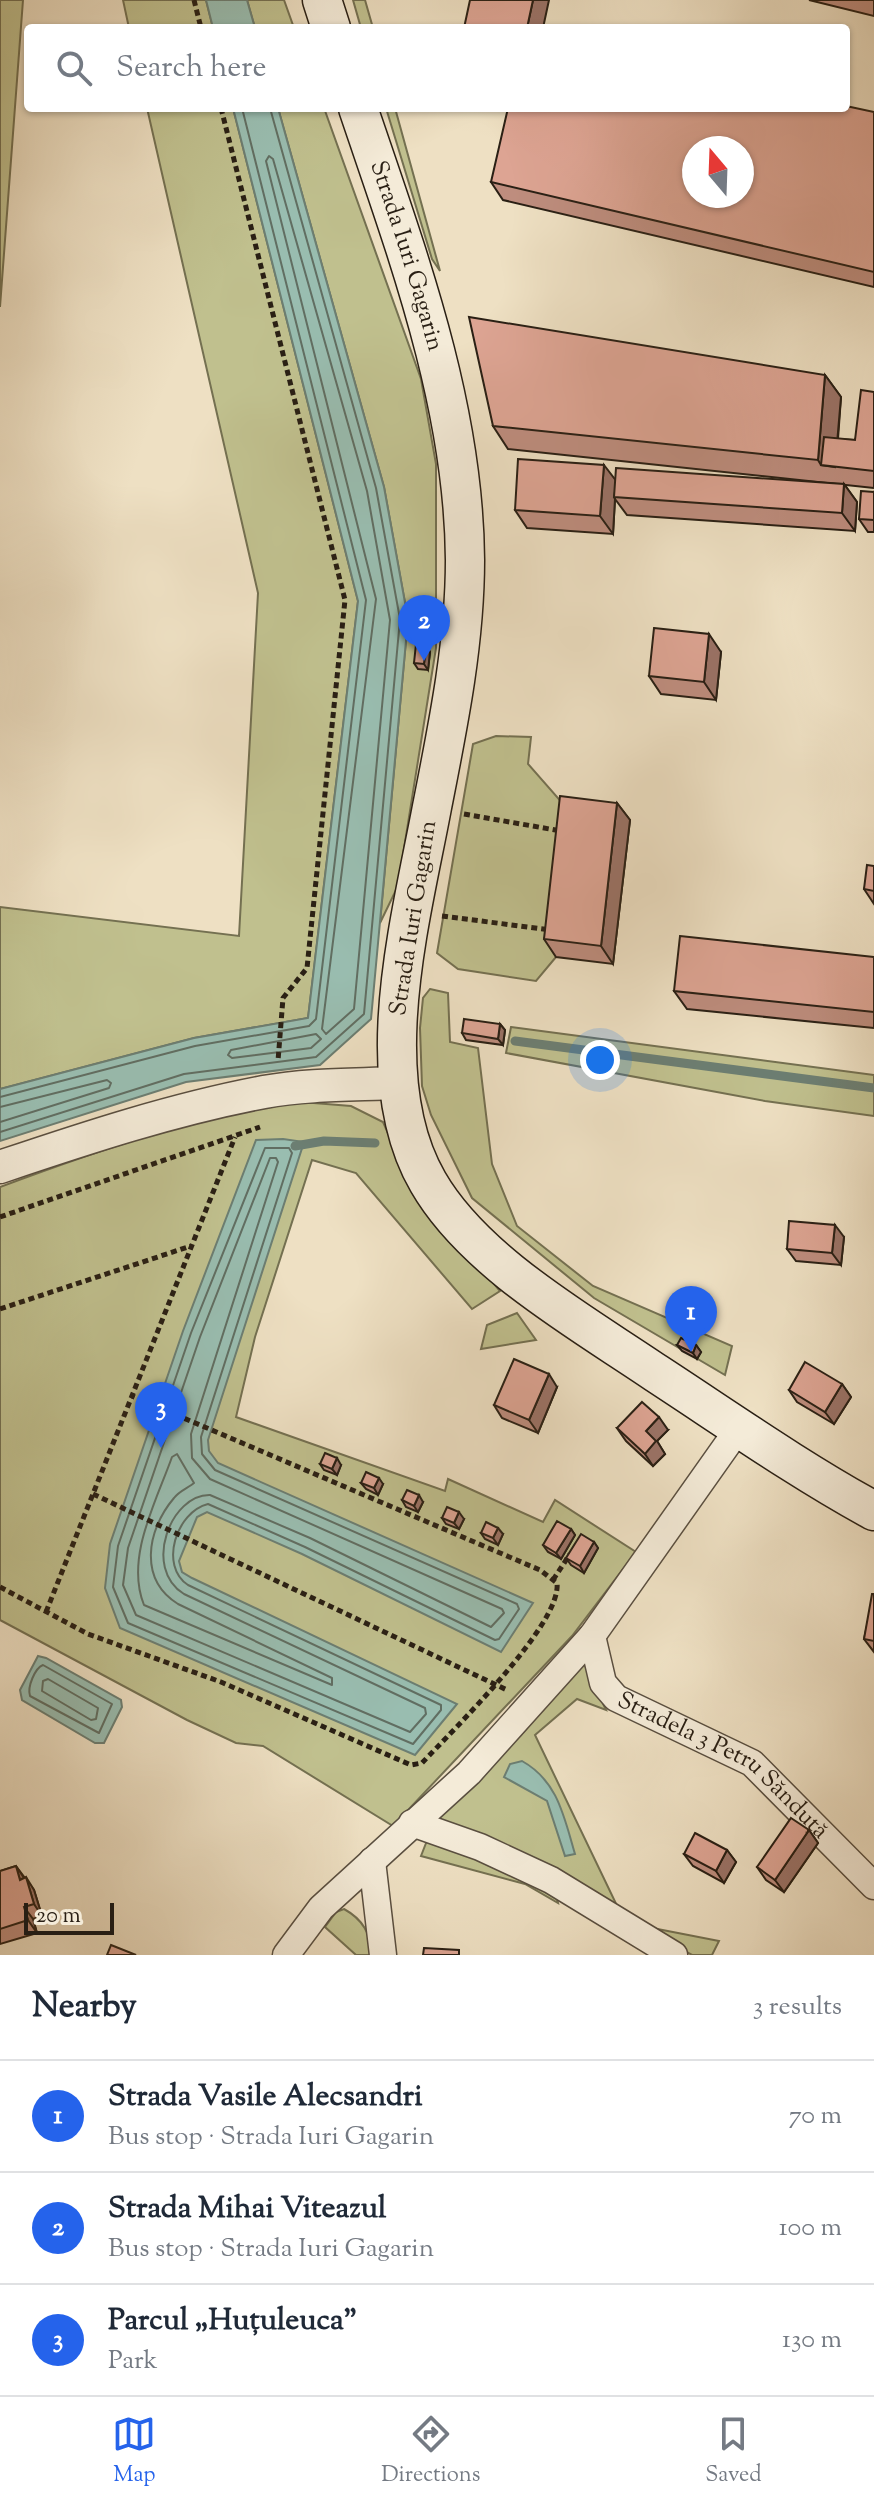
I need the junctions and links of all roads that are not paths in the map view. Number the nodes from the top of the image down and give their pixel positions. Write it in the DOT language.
graph roads {
  1 [pos="322,0"];
  2 [pos="330,24"];
  3 [pos="359,112"];
  4 [pos="398,1083"];
  5 [pos="0,1167"];
  6 [pos="739,1428"];
  7 [pos="874,1511"];
  8 [pos="592,1636"];
  9 [pos="412,1823"];
  10 [pos="372,1861"];
  11 [pos="874,1886"];
  12 [pos="286,1955"];
  13 [pos="383,1955"];
  14 [pos="674,1955"];
  1 -- 2 [label="main road"];
  3 -- 4 [label="main road, Strada Iuri Gagarin"];
  4 -- 5 [label="street"];
  4 -- 6 [label="main road, Strada Iuri Gagarin"];
  6 -- 7 [label="main road, Strada Iuri Gagarin"];
  6 -- 8 [label="street"];
  8 -- 9 [label="street"];
  8 -- 11 [label="street, Stradela 3 Petru Sănduță"];
  9 -- 10 [label="street"];
  9 -- 14 [label="street"];
  10 -- 12 [label="street"];
  10 -- 13 [label="street"];
}
